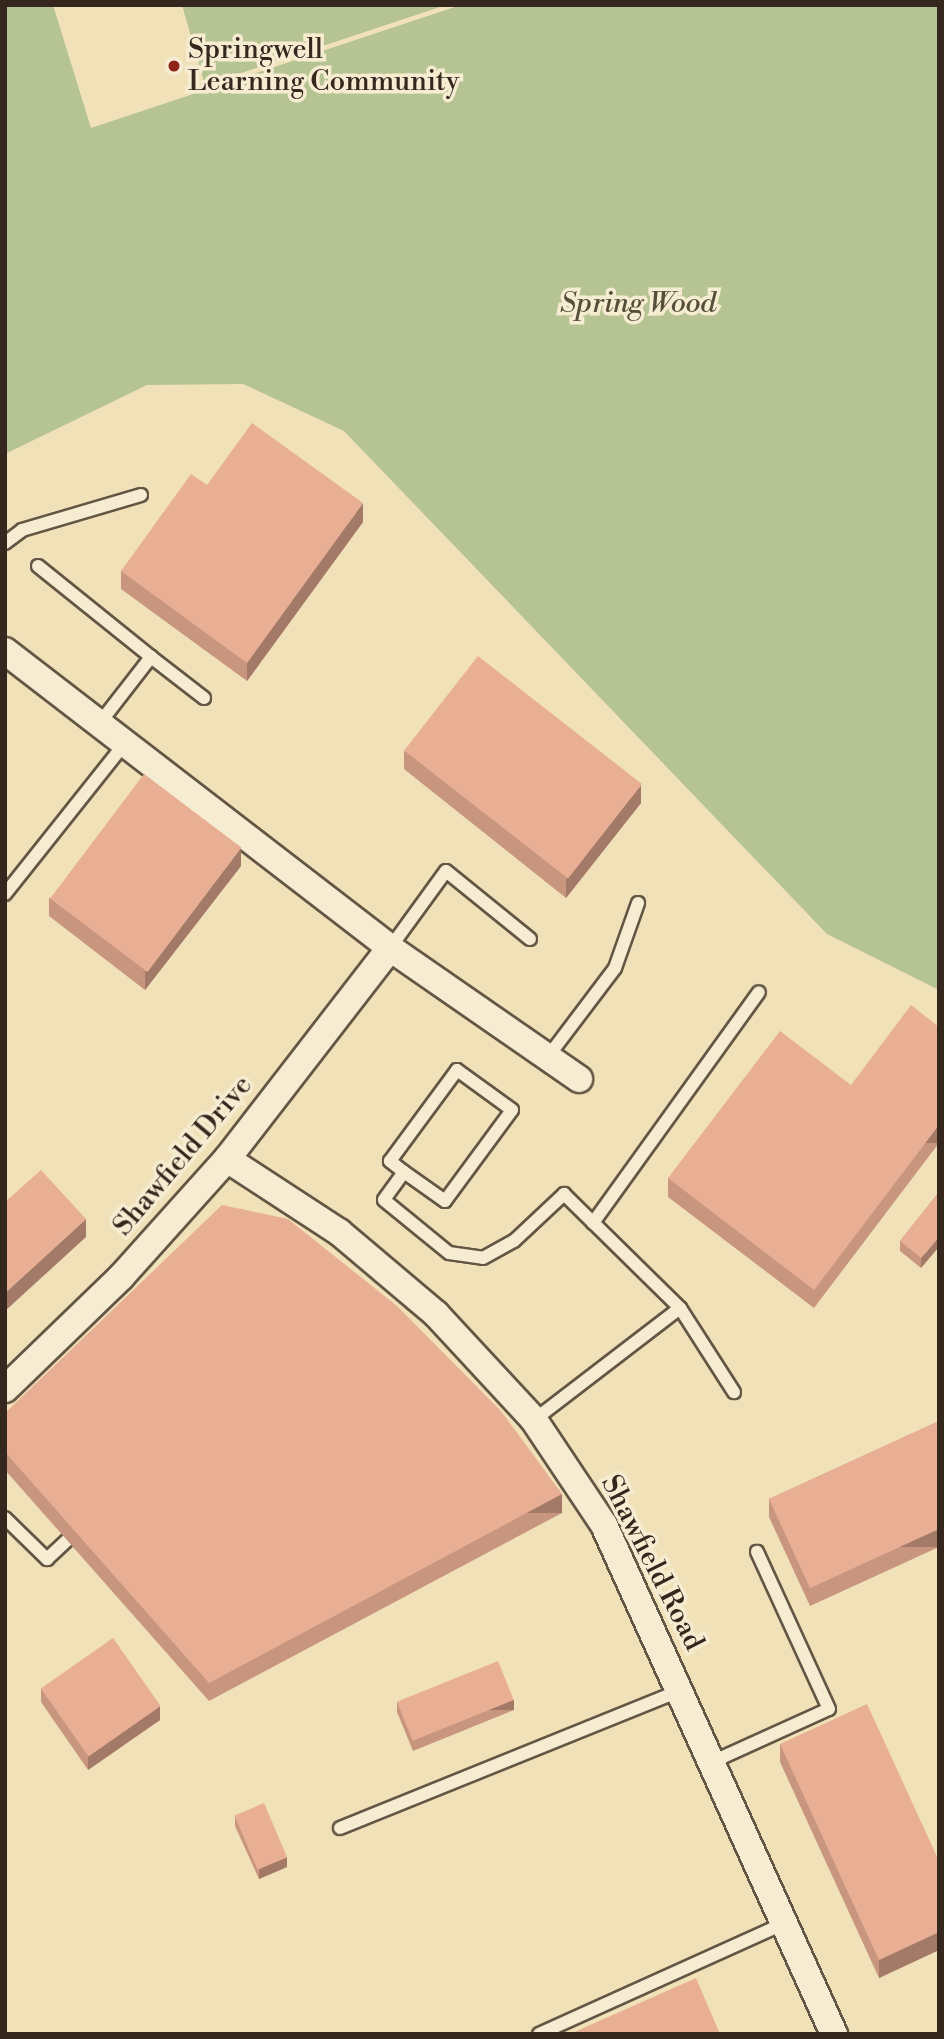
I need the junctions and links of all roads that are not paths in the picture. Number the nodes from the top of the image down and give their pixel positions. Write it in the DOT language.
graph roads {
  1 [pos="141,495"];
  2 [pos="5,543"];
  3 [pos="38,566"];
  4 [pos="5,651"];
  5 [pos="151,657"];
  6 [pos="204,698"];
  7 [pos="99,724"];
  8 [pos="125,743"];
  9 [pos="5,894"];
  10 [pos="638,904"];
  11 [pos="530,939"];
  12 [pos="390,948"];
  13 [pos="759,992"];
  14 [pos="547,1058"];
  15 [pos="579,1079"];
  16 [pos="227,1159"];
  17 [pos="404,1172"];
  18 [pos="593,1223"];
  19 [pos="680,1308"];
  20 [pos="5,1389"];
  21 [pos="734,1392"];
  22 [pos="534,1420"];
  23 [pos="5,1518"];
  24 [pos="85,1524"];
  25 [pos="757,1552"];
  26 [pos="681,1689"];
  27 [pos="712,1762"];
  28 [pos="340,1828"];
  29 [pos="785,1923"];
  30 [pos="539,2034"];
  31 [pos="834,2034"];
  1 -- 2 [label="lane"];
  3 -- 5 [label="lane"];
  4 -- 7 [label="street"];
  5 -- 6 [label="lane"];
  5 -- 7 [label="lane"];
  7 -- 8 [label="street"];
  8 -- 9 [label="lane"];
  8 -- 12 [label="street"];
  10 -- 14 [label="lane"];
  11 -- 12 [label="lane"];
  12 -- 14 [label="street"];
  12 -- 16 [label="street, Shawfield Drive"];
  13 -- 18 [label="lane"];
  14 -- 15 [label="street"];
  16 -- 20 [label="street, Shawfield Drive"];
  16 -- 22 [label="street, Shawfield Road"];
  17 -- 17 [label="lane"];
  17 -- 18 [label="lane"];
  18 -- 19 [label="lane"];
  19 -- 21 [label="lane"];
  19 -- 22 [label="lane"];
  22 -- 26 [label="street, Shawfield Road"];
  23 -- 24 [label="lane"];
  25 -- 27 [label="lane"];
  26 -- 27 [label="street, Shawfield Road"];
  26 -- 28 [label="lane"];
  27 -- 29 [label="street, Shawfield Road"];
  29 -- 30 [label="lane"];
  29 -- 31 [label="street, Shawfield Road"];
}
